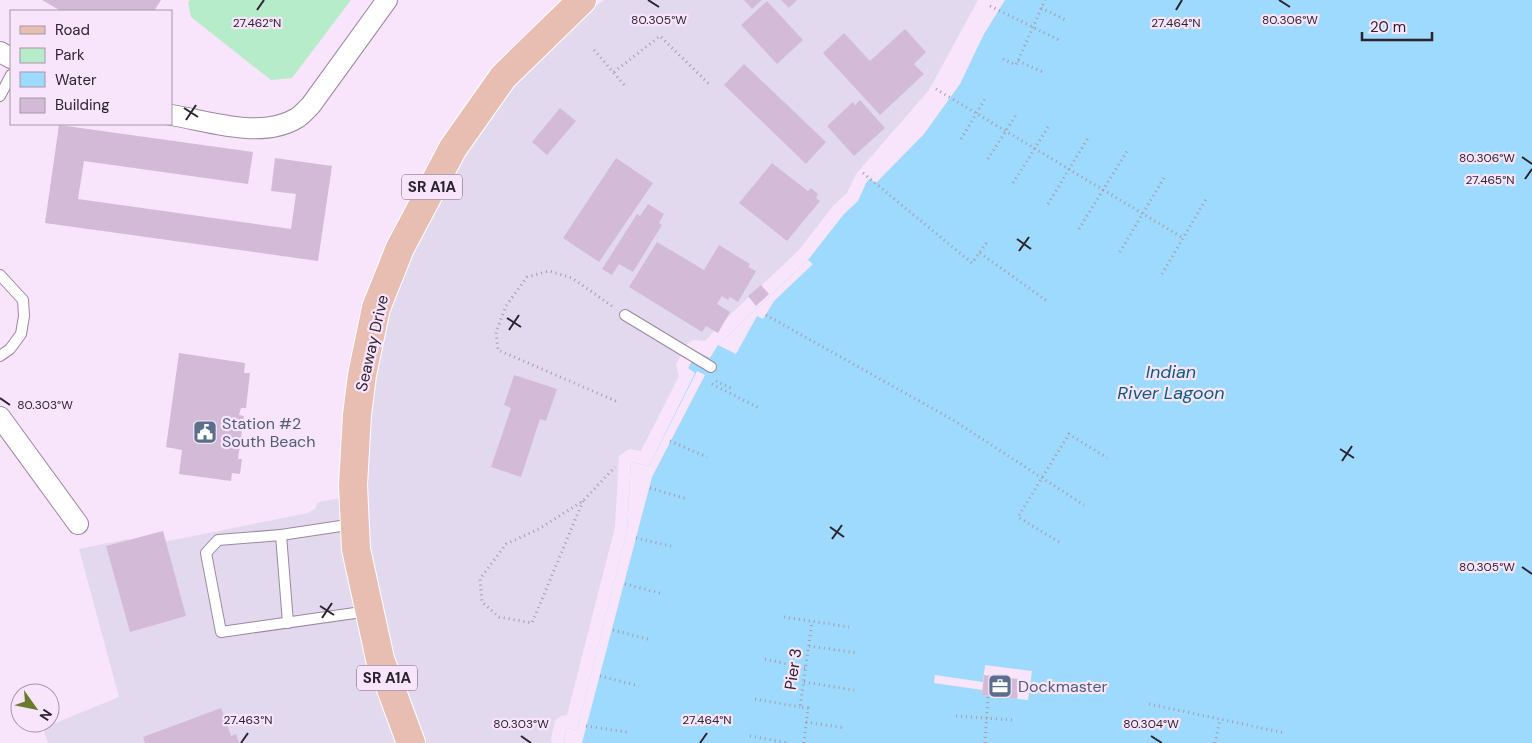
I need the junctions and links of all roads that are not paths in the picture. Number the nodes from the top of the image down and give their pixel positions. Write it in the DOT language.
graph roads {
  1 [pos="386,0"];
  2 [pos="582,0"];
  3 [pos="10,77"];
  4 [pos="0,96"];
  5 [pos="172,115"];
  6 [pos="0,275"];
  7 [pos="625,315"];
  8 [pos="0,356"];
  9 [pos="711,367"];
  10 [pos="2,425"];
  11 [pos="78,524"];
  12 [pos="355,524"];
  13 [pos="281,535"];
  14 [pos="370,611"];
  15 [pos="288,623"];
  16 [pos="411,743"];
  1 -- 5 [label="street"];
  2 -- 12 [label="main road, Seaway Drive / SR A1A"];
  3 -- 4 [label="lane"];
  6 -- 8 [label="lane"];
  7 -- 9 [label="lane"];
  10 -- 11 [label="street"];
  12 -- 13 [label="lane"];
  12 -- 14 [label="main road, Seaway Drive / SR A1A"];
  13 -- 15 [label="lane"];
  13 -- 15 [label="lane"];
  14 -- 15 [label="lane"];
  14 -- 16 [label="main road, Seaway Drive / SR A1A"];
}
